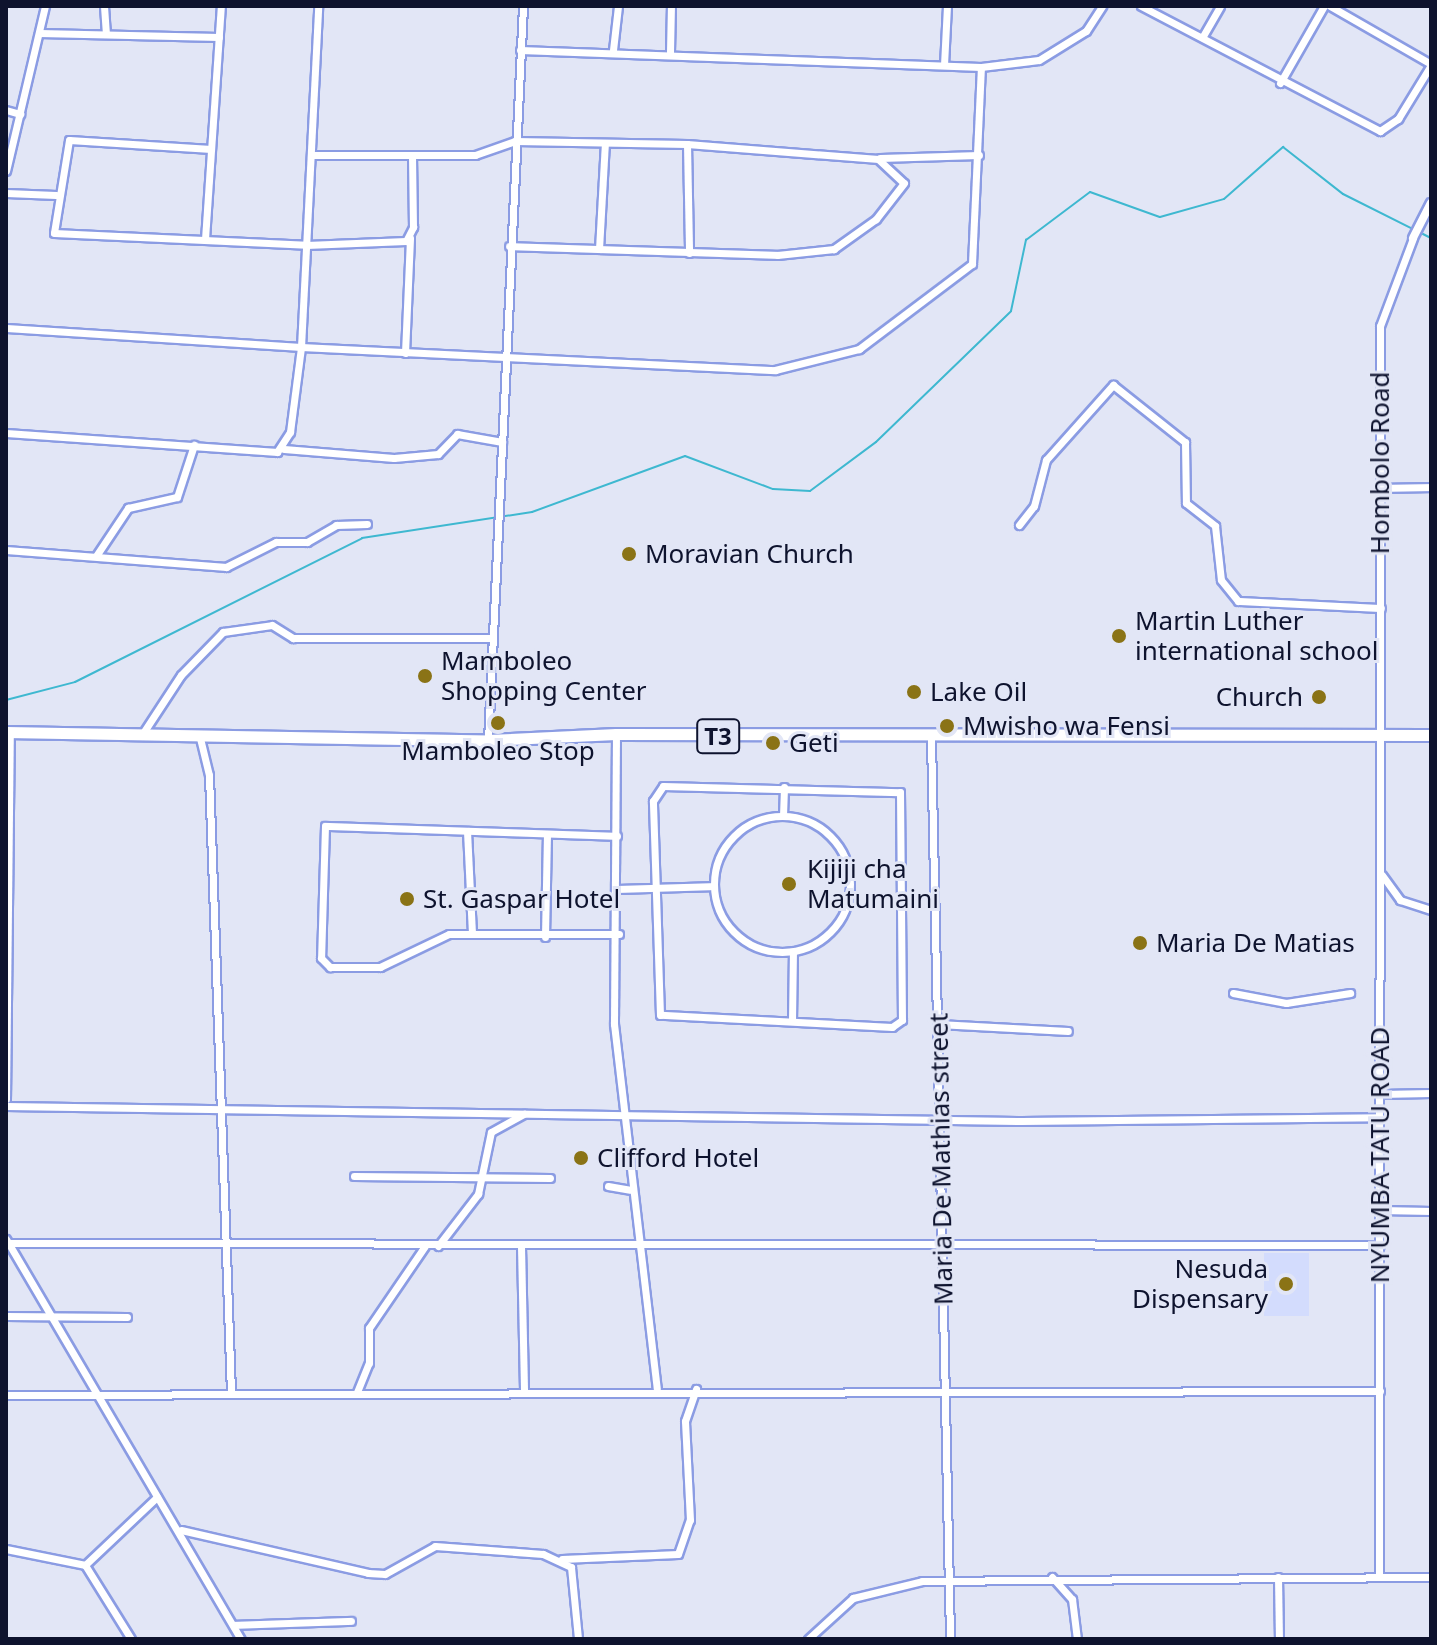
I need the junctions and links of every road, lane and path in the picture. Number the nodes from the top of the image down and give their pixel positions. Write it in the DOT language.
graph roads {
  1 [pos="45,6"];
  2 [pos="104,6"];
  3 [pos="221,6"];
  4 [pos="318,6"];
  5 [pos="523,6"];
  6 [pos="618,6"];
  7 [pos="671,6"];
  8 [pos="947,6"];
  9 [pos="1102,6"];
  10 [pos="1141,6"];
  11 [pos="1220,6"];
  12 [pos="1327,6"];
  13 [pos="39,33"];
  14 [pos="106,34"];
  15 [pos="1203,36"];
  16 [pos="219,37"];
  17 [pos="520,50"];
  18 [pos="613,50"];
  19 [pos="670,52"];
  20 [pos="1431,64"];
  21 [pos="944,65"];
  22 [pos="981,67"];
  23 [pos="1280,83"];
  24 [pos="6,110"];
  25 [pos="20,114"];
  26 [pos="515,141"];
  27 [pos="605,143"];
  28 [pos="687,144"];
  29 [pos="211,149"];
  30 [pos="311,155"];
  31 [pos="979,155"];
  32 [pos="412,158"];
  33 [pos="878,159"];
  34 [pos="6,171"];
  35 [pos="6,193"];
  36 [pos="56,195"];
  37 [pos="1431,203"];
  38 [pos="410,238"];
  39 [pos="1413,238"];
  40 [pos="205,239"];
  41 [pos="306,245"];
  42 [pos="509,246"];
  43 [pos="599,249"];
  44 [pos="689,253"];
  45 [pos="6,328"];
  46 [pos="301,347"];
  47 [pos="405,353"];
  48 [pos="504,358"];
  49 [pos="6,433"];
  50 [pos="502,442"];
  51 [pos="194,445"];
  52 [pos="284,449"];
  53 [pos="1431,487"];
  54 [pos="1380,488"];
  55 [pos="367,524"];
  56 [pos="1019,525"];
  57 [pos="6,550"];
  58 [pos="96,556"];
  59 [pos="1381,608"];
  60 [pos="493,638"];
  61 [pos="8,732"];
  62 [pos="143,733"];
  63 [pos="199,734"];
  64 [pos="616,734"];
  65 [pos="1381,734"];
  66 [pos="1431,735"];
  67 [pos="931,738"];
  68 [pos="488,740"];
  69 [pos="784,787"];
  70 [pos="783,816"];
  71 [pos="467,831"];
  72 [pos="547,834"];
  73 [pos="617,836"];
  74 [pos="1381,873"];
  75 [pos="714,886"];
  76 [pos="620,889"];
  77 [pos="657,889"];
  78 [pos="1431,910"];
  79 [pos="472,934"];
  80 [pos="619,934"];
  81 [pos="545,937"];
  82 [pos="793,952"];
  83 [pos="1233,993"];
  84 [pos="1350,993"];
  85 [pos="792,1021"];
  86 [pos="938,1024"];
  87 [pos="1068,1031"];
  88 [pos="1431,1093"];
  89 [pos="1380,1094"];
  90 [pos="6,1099"];
  91 [pos="6,1106"];
  92 [pos="217,1110"];
  93 [pos="529,1112"];
  94 [pos="627,1115"];
  95 [pos="941,1115"];
  96 [pos="1380,1117"];
  97 [pos="488,1173"];
  98 [pos="354,1176"];
  99 [pos="550,1178"];
  100 [pos="608,1186"];
  101 [pos="630,1190"];
  102 [pos="1380,1210"];
  103 [pos="1431,1211"];
  104 [pos="8,1241"];
  105 [pos="222,1244"];
  106 [pos="1380,1245"];
  107 [pos="425,1246"];
  108 [pos="438,1246"];
  109 [pos="521,1246"];
  110 [pos="640,1248"];
  111 [pos="942,1249"];
  112 [pos="50,1314"];
  113 [pos="6,1316"];
  114 [pos="127,1317"];
  115 [pos="657,1388"];
  116 [pos="944,1388"];
  117 [pos="696,1389"];
  118 [pos="1380,1391"];
  119 [pos="231,1392"];
  120 [pos="357,1392"];
  121 [pos="524,1392"];
  122 [pos="99,1393"];
  123 [pos="6,1395"];
  124 [pos="157,1497"];
  125 [pos="181,1530"];
  126 [pos="6,1549"];
  127 [pos="562,1559"];
  128 [pos="85,1565"];
  129 [pos="1379,1576"];
  130 [pos="1052,1577"];
  131 [pos="1278,1577"];
  132 [pos="1431,1577"];
  133 [pos="949,1580"];
  134 [pos="351,1621"];
  135 [pos="234,1625"];
  136 [pos="240,1636"];
  137 [pos="131,1639"];
  138 [pos="230,1639"];
  139 [pos="578,1639"];
  140 [pos="808,1639"];
  141 [pos="950,1639"];
  142 [pos="1077,1639"];
  143 [pos="1279,1639"];
  1 -- 13 [label="street"];
  2 -- 14 [label="street"];
  3 -- 16 [label="street"];
  4 -- 30 [label="street"];
  5 -- 17 [label="street"];
  6 -- 18 [label="street"];
  7 -- 19 [label="street"];
  8 -- 21 [label="street"];
  9 -- 22 [label="street"];
  10 -- 15 [label="street"];
  11 -- 15 [label="street"];
  12 -- 20 [label="street"];
  12 -- 23 [label="street"];
  13 -- 14 [label="street"];
  13 -- 25 [label="street"];
  14 -- 16 [label="street"];
  15 -- 23 [label="street"];
  16 -- 29 [label="street"];
  17 -- 18 [label="street"];
  17 -- 26 [label="street"];
  18 -- 19 [label="street"];
  19 -- 21 [label="street"];
  20 -- 23 [label="street"];
  21 -- 22 [label="street"];
  22 -- 31 [label="street"];
  24 -- 25 [label="street"];
  25 -- 34 [label="street"];
  26 -- 27 [label="street"];
  26 -- 32 [label="street"];
  26 -- 42 [label="street"];
  27 -- 28 [label="street"];
  27 -- 43 [label="street"];
  28 -- 33 [label="street"];
  28 -- 44 [label="street"];
  29 -- 36 [label="street"];
  29 -- 40 [label="street"];
  30 -- 32 [label="street"];
  30 -- 41 [label="street"];
  31 -- 33 [label="street"];
  31 -- 48 [label="street"];
  32 -- 38 [label="street"];
  33 -- 44 [label="street"];
  35 -- 36 [label="street"];
  36 -- 40 [label="street"];
  37 -- 39 [label="street, Hombolo Road"];
  38 -- 41 [label="street"];
  38 -- 47 [label="street"];
  39 -- 54 [label="street, Hombolo Road"];
  40 -- 41 [label="street"];
  41 -- 46 [label="street"];
  42 -- 43 [label="street"];
  42 -- 48 [label="street"];
  43 -- 44 [label="street"];
  45 -- 46 [label="street"];
  46 -- 47 [label="street"];
  46 -- 52 [label="street"];
  47 -- 48 [label="street"];
  48 -- 50 [label="street"];
  49 -- 51 [label="street"];
  50 -- 52 [label="street"];
  50 -- 60 [label="street"];
  51 -- 52 [label="street"];
  51 -- 58 [label="street"];
  53 -- 54 [label="street"];
  54 -- 59 [label="street, Hombolo Road"];
  55 -- 58 [label="street"];
  56 -- 59 [label="street"];
  57 -- 58 [label="street"];
  59 -- 65 [label="street, Hombolo Road"];
  60 -- 62 [label="street"];
  60 -- 68 [label="street"];
  61 -- 62 [label="highway, T3"];
  61 -- 90 [label="street"];
  62 -- 63 [label="highway, T3"];
  63 -- 68 [label="highway, T3"];
  63 -- 92 [label="street"];
  64 -- 67 [label="highway, T3"];
  64 -- 68 [label="highway, T3"];
  64 -- 73 [label="street"];
  65 -- 66 [label="highway, T3"];
  65 -- 67 [label="highway, T3"];
  65 -- 74 [label="street, NYUMBA TATU ROAD"];
  67 -- 86 [label="street, Maria De Mathias street"];
  69 -- 70 [label="street"];
  69 -- 77 [label="street"];
  69 -- 85 [label="street"];
  70 -- 75 [label="street"];
  70 -- 82 [label="street"];
  71 -- 72 [label="street"];
  71 -- 79 [label="street"];
  71 -- 79 [label="street"];
  72 -- 73 [label="street"];
  72 -- 81 [label="street"];
  73 -- 76 [label="street"];
  74 -- 78 [label="street"];
  74 -- 89 [label="street, NYUMBA TATU ROAD"];
  75 -- 77 [label="street"];
  75 -- 82 [label="street"];
  76 -- 77 [label="street"];
  76 -- 80 [label="street"];
  77 -- 85 [label="street"];
  79 -- 81 [label="street"];
  80 -- 81 [label="street"];
  80 -- 94 [label="street"];
  82 -- 85 [label="street"];
  83 -- 84 [label="street"];
  86 -- 87 [label="street"];
  86 -- 95 [label="street, Maria De Mathias street"];
  88 -- 89 [label="street"];
  89 -- 96 [label="street, NYUMBA TATU ROAD"];
  91 -- 92 [label="street"];
  92 -- 93 [label="street"];
  92 -- 105 [label="street"];
  93 -- 94 [label="street"];
  93 -- 97 [label="street"];
  94 -- 95 [label="street"];
  94 -- 101 [label="street"];
  95 -- 96 [label="street"];
  95 -- 111 [label="street, Maria De Mathias street"];
  96 -- 102 [label="street, NYUMBA TATU ROAD"];
  97 -- 98 [label="street"];
  97 -- 99 [label="street"];
  97 -- 108 [label="street"];
  100 -- 101 [label="street"];
  101 -- 110 [label="street"];
  102 -- 103 [label="street"];
  102 -- 106 [label="street, NYUMBA TATU ROAD"];
  104 -- 105 [label="street"];
  104 -- 112 [label="street"];
  105 -- 107 [label="street"];
  105 -- 119 [label="street"];
  106 -- 111 [label="street"];
  106 -- 118 [label="street, NYUMBA TATU ROAD"];
  107 -- 108 [label="street"];
  107 -- 120 [label="street"];
  108 -- 109 [label="street"];
  109 -- 110 [label="street"];
  109 -- 121 [label="street"];
  110 -- 111 [label="street"];
  110 -- 115 [label="street"];
  111 -- 116 [label="street, Maria De Mathias street"];
  112 -- 113 [label="street"];
  112 -- 114 [label="street"];
  112 -- 122 [label="street"];
  115 -- 117 [label="street"];
  115 -- 121 [label="street"];
  116 -- 117 [label="street"];
  116 -- 118 [label="street"];
  116 -- 133 [label="street, Maria De Mathias street"];
  117 -- 127 [label="street"];
  118 -- 129 [label="street, NYUMBA TATU ROAD"];
  119 -- 120 [label="street"];
  119 -- 122 [label="street"];
  120 -- 121 [label="street"];
  122 -- 123 [label="street"];
  122 -- 124 [label="street"];
  124 -- 125 [label="street"];
  124 -- 128 [label="street"];
  125 -- 127 [label="street"];
  125 -- 135 [label="street"];
  126 -- 128 [label="street"];
  127 -- 139 [label="street"];
  128 -- 137 [label="street"];
  129 -- 131 [label="street"];
  129 -- 132 [label="street"];
  130 -- 131 [label="street"];
  130 -- 133 [label="street"];
  130 -- 142 [label="street"];
  131 -- 143 [label="street"];
  133 -- 140 [label="street"];
  133 -- 141 [label="street, Maria De Mathias street"];
  134 -- 135 [label="street"];
  135 -- 136 [label="street"];
  136 -- 138 [label="street"];
}
